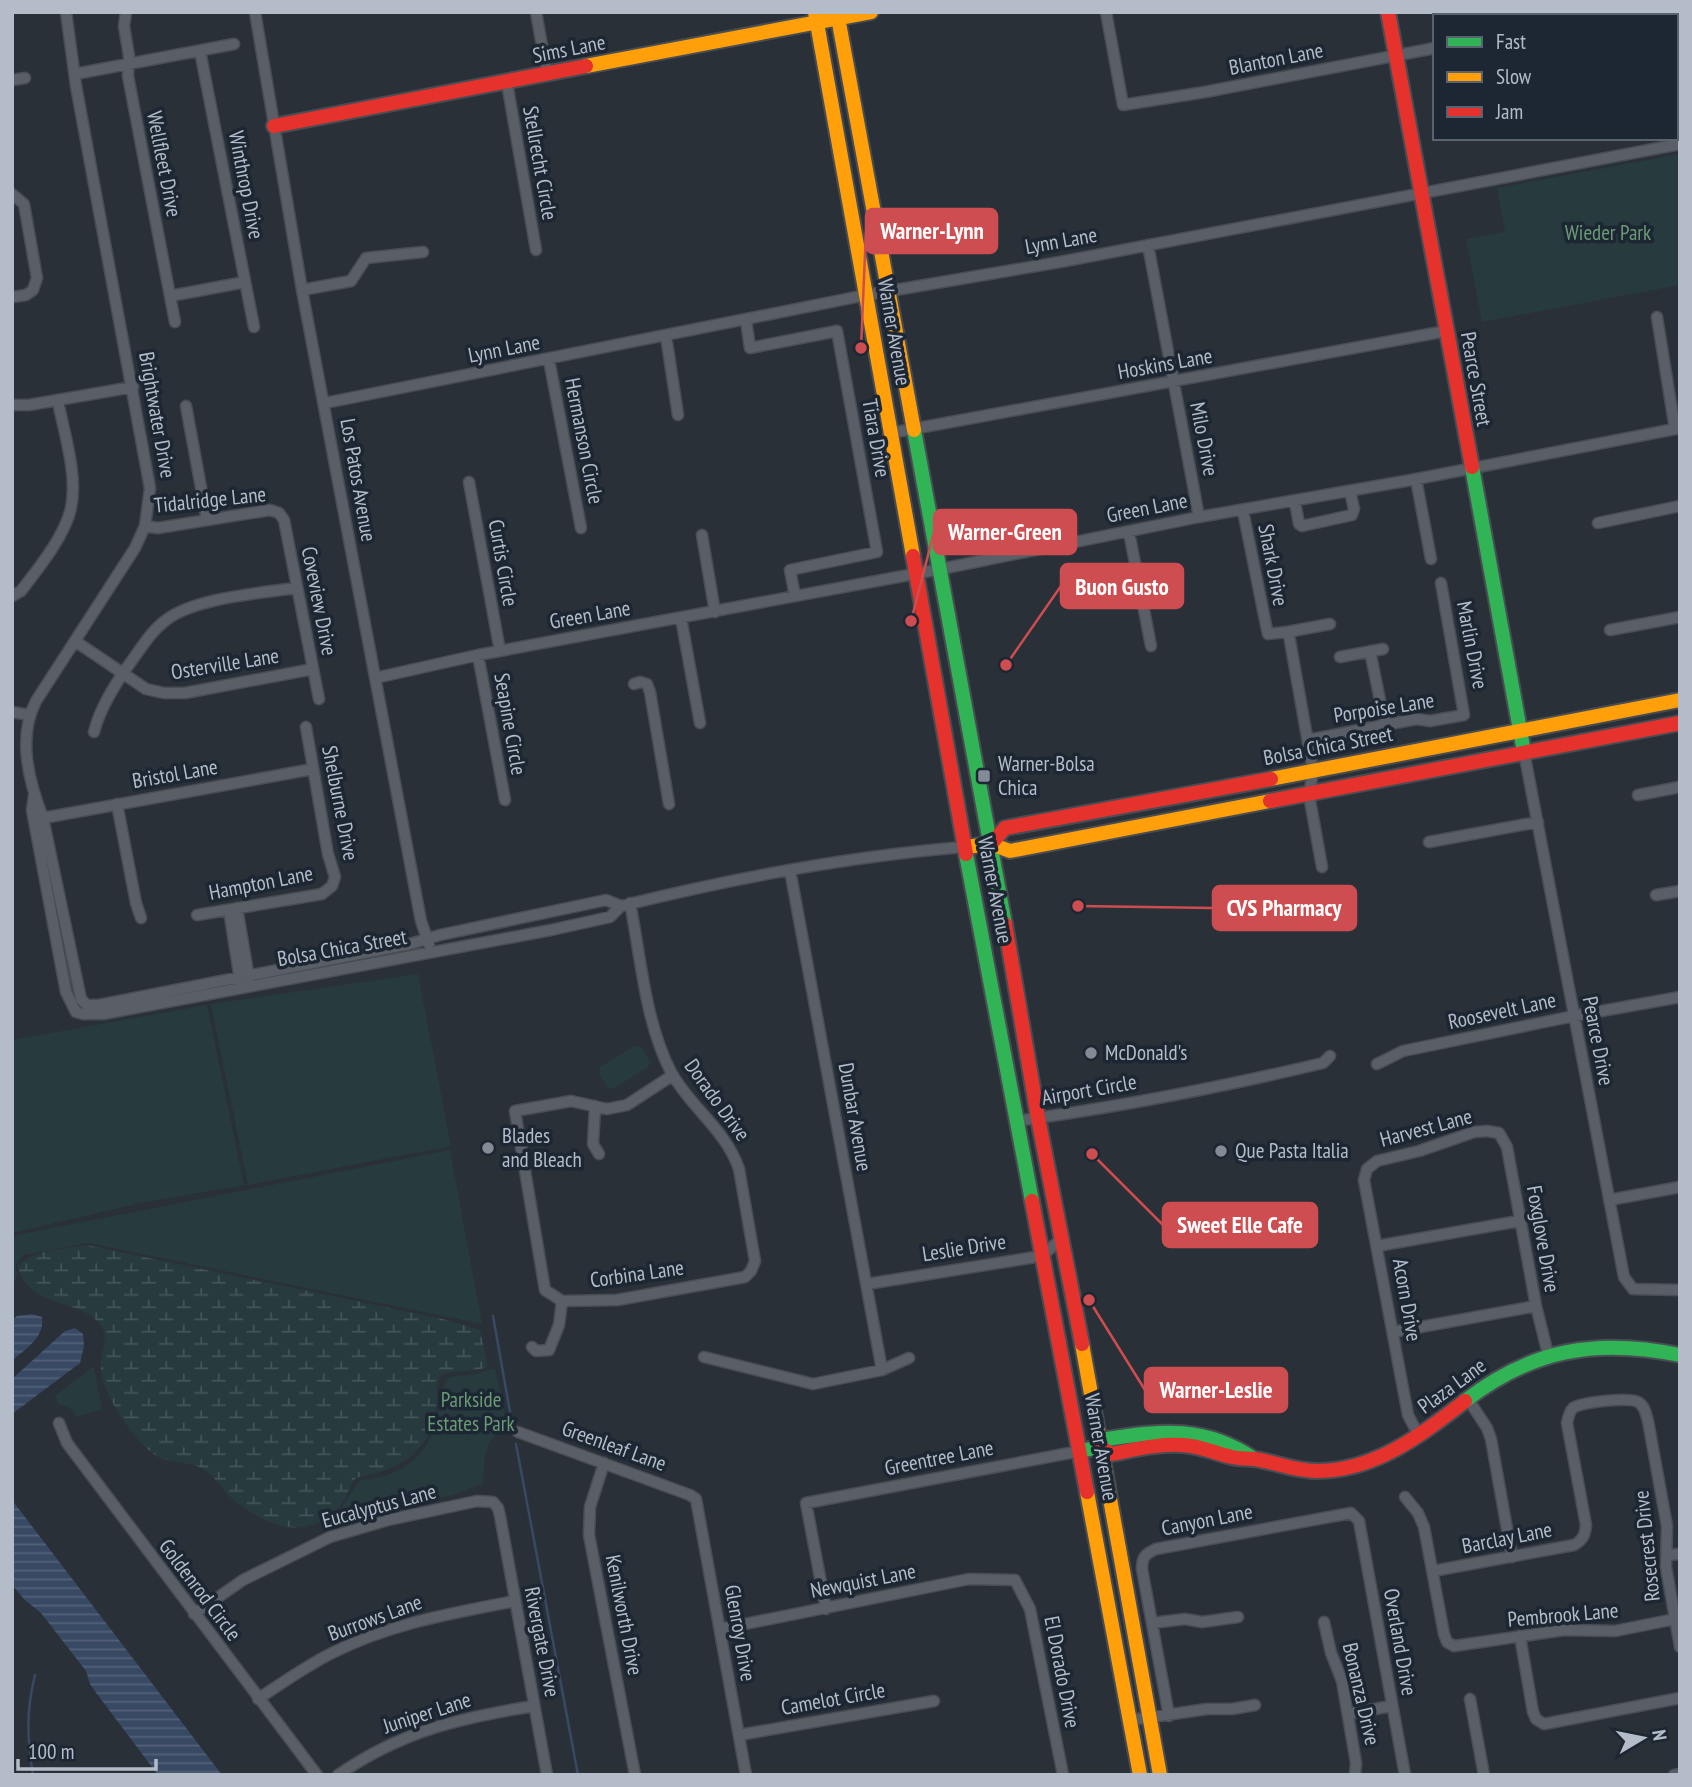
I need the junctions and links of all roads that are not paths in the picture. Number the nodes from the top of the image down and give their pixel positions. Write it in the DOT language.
graph roads {
  1 [pos="66,12"];
  2 [pos="126,12"];
  3 [pos="255,12"];
  4 [pos="536,12"];
  5 [pos="871,12"];
  6 [pos="1106,12"];
  7 [pos="1388,12"];
  8 [pos="838,15"];
  9 [pos="816,17"];
  10 [pos="234,44"];
  11 [pos="1433,48"];
  12 [pos="200,51"];
  13 [pos="1395,55"];
  14 [pos="128,66"];
  15 [pos="547,74"];
  16 [pos="75,75"];
  17 [pos="25,78"];
  18 [pos="12,80"];
  19 [pos="507,83"];
  20 [pos="274,126"];
  21 [pos="1680,144"];
  22 [pos="1421,194"];
  23 [pos="16,196"];
  24 [pos="1148,245"];
  25 [pos="536,250"];
  26 [pos="423,252"];
  27 [pos="245,282"];
  28 [pos="302,290"];
  29 [pos="889,290"];
  30 [pos="866,295"];
  31 [pos="170,296"];
  32 [pos="12,297"];
  33 [pos="1657,317"];
  34 [pos="746,320"];
  35 [pos="175,322"];
  36 [pos="254,327"];
  37 [pos="1446,331"];
  38 [pos="666,336"];
  39 [pos="550,360"];
  40 [pos="1173,382"];
  41 [pos="133,387"];
  42 [pos="58,401"];
  43 [pos="325,403"];
  44 [pos="12,405"];
  45 [pos="186,406"];
  46 [pos="678,415"];
  47 [pos="1678,428"];
  48 [pos="915,429"];
  49 [pos="891,433"];
  50 [pos="1471,468"];
  51 [pos="1416,479"];
  52 [pos="469,482"];
  53 [pos="1350,491"];
  54 [pos="1294,502"];
  55 [pos="1680,506"];
  56 [pos="1243,511"];
  57 [pos="279,513"];
  58 [pos="1199,517"];
  59 [pos="208,520"];
  60 [pos="1598,523"];
  61 [pos="145,526"];
  62 [pos="581,528"];
  63 [pos="1129,532"];
  64 [pos="702,535"];
  65 [pos="1431,559"];
  66 [pos="941,569"];
  67 [pos="917,572"];
  68 [pos="1441,583"];
  69 [pos="296,588"];
  70 [pos="12,596"];
  71 [pos="795,596"];
  72 [pos="715,612"];
  73 [pos="1680,617"];
  74 [pos="681,618"];
  75 [pos="1330,624"];
  76 [pos="1610,630"];
  77 [pos="1287,632"];
  78 [pos="75,641"];
  79 [pos="1152,646"];
  80 [pos="1383,649"];
  81 [pos="500,651"];
  82 [pos="1370,651"];
  83 [pos="478,655"];
  84 [pos="1340,657"];
  85 [pos="313,669"];
  86 [pos="122,674"];
  87 [pos="375,678"];
  88 [pos="634,684"];
  89 [pos="319,699"];
  90 [pos="1680,699"];
  91 [pos="12,712"];
  92 [pos="1465,713"];
  93 [pos="29,715"];
  94 [pos="700,723"];
  95 [pos="1680,723"];
  96 [pos="1385,725"];
  97 [pos="306,727"];
  98 [pos="1519,730"];
  99 [pos="94,732"];
  100 [pos="1308,740"];
  101 [pos="1524,752"];
  102 [pos="313,769"];
  103 [pos="1313,771"];
  104 [pos="1680,788"];
  105 [pos="1309,794"];
  106 [pos="34,795"];
  107 [pos="1638,795"];
  108 [pos="1184,796"];
  109 [pos="505,800"];
  110 [pos="117,804"];
  111 [pos="668,804"];
  112 [pos="43,818"];
  113 [pos="1188,818"];
  114 [pos="1538,822"];
  115 [pos="1429,842"];
  116 [pos="991,844"];
  117 [pos="965,847"];
  118 [pos="1322,867"];
  119 [pos="790,870"];
  120 [pos="332,886"];
  121 [pos="1680,891"];
  122 [pos="1656,895"];
  123 [pos="626,904"];
  124 [pos="233,909"];
  125 [pos="197,915"];
  126 [pos="142,918"];
  127 [pos="426,939"];
  128 [pos="432,953"];
  129 [pos="245,981"];
  130 [pos="78,989"];
  131 [pos="1680,997"];
  132 [pos="70,1003"];
  133 [pos="1574,1016"];
  134 [pos="1330,1056"];
  135 [pos="1377,1064"];
  136 [pos="673,1075"];
  137 [pos="595,1106"];
  138 [pos="1038,1118"];
  139 [pos="1016,1121"];
  140 [pos="1499,1133"];
  141 [pos="599,1154"];
  142 [pos="1367,1169"];
  143 [pos="1680,1187"];
  144 [pos="1609,1200"];
  145 [pos="1520,1221"];
  146 [pos="1061,1239"];
  147 [pos="1377,1245"];
  148 [pos="1042,1256"];
  149 [pos="745,1277"];
  150 [pos="867,1284"];
  151 [pos="1680,1290"];
  152 [pos="562,1301"];
  153 [pos="1536,1306"];
  154 [pos="1393,1332"];
  155 [pos="532,1347"];
  156 [pos="1548,1354"];
  157 [pos="1680,1355"];
  158 [pos="704,1357"];
  159 [pos="909,1358"];
  160 [pos="882,1370"];
  161 [pos="1468,1399"];
  162 [pos="59,1423"];
  163 [pos="518,1432"];
  164 [pos="1419,1436"];
  165 [pos="1100,1447"];
  166 [pos="1080,1451"];
  167 [pos="604,1463"];
  168 [pos="1405,1497"];
  169 [pos="696,1499"];
  170 [pos="500,1516"];
  171 [pos="1356,1516"];
  172 [pos="1584,1536"];
  173 [pos="1680,1554"];
  174 [pos="1667,1555"];
  175 [pos="1512,1557"];
  176 [pos="1433,1572"];
  177 [pos="1015,1580"];
  178 [pos="515,1601"];
  179 [pos="826,1609"];
  180 [pos="194,1614"];
  181 [pos="1238,1617"];
  182 [pos="1675,1619"];
  183 [pos="1324,1622"];
  184 [pos="1152,1623"];
  185 [pos="720,1629"];
  186 [pos="1520,1636"];
  187 [pos="1680,1647"];
  188 [pos="258,1699"];
  189 [pos="1470,1699"];
  190 [pos="1680,1699"];
  191 [pos="934,1701"];
  192 [pos="1255,1705"];
  193 [pos="534,1706"];
  194 [pos="1391,1706"];
  195 [pos="1348,1714"];
  196 [pos="1149,1716"];
  197 [pos="1169,1716"];
  198 [pos="1130,1720"];
  199 [pos="739,1735"];
  200 [pos="1680,1774"];
  201 [pos="317,1775"];
  202 [pos="338,1775"];
  203 [pos="547,1775"];
  204 [pos="635,1775"];
  205 [pos="746,1775"];
  206 [pos="1063,1775"];
  207 [pos="1140,1775"];
  208 [pos="1160,1775"];
  209 [pos="1355,1775"];
  210 [pos="1405,1775"];
  211 [pos="1484,1775"];
  212 [pos="1674,1775"];
  1 -- 16 [label="street, Brightwater Drive"];
  2 -- 14 [label="street, Wellfleet Drive"];
  3 -- 20 [label="street, Los Patos Avenue"];
  4 -- 15 [label="street"];
  5 -- 8 [label="main road, Sims Lane"];
  6 -- 13 [label="street, Blanton Lane"];
  7 -- 13 [label="main road, Pearce Street"];
  8 -- 9 [label="main road, Sims Lane"];
  8 -- 29 [label="main road, Warner Avenue"];
  9 -- 15 [label="main road, Sims Lane"];
  9 -- 30 [label="main road, Warner Avenue"];
  10 -- 12 [label="street"];
  11 -- 13 [label="street, Blanton Lane"];
  12 -- 14 [label="street"];
  12 -- 27 [label="street, Winthrop Drive"];
  13 -- 22 [label="main road, Pearce Street"];
  14 -- 16 [label="street"];
  14 -- 31 [label="street, Wellfleet Drive"];
  15 -- 19 [label="main road, Sims Lane"];
  16 -- 41 [label="street, Brightwater Drive"];
  17 -- 18 [label="street"];
  19 -- 20 [label="main road, Sims Lane"];
  19 -- 25 [label="street, Stellrecht Circle"];
  20 -- 28 [label="street, Los Patos Avenue"];
  21 -- 22 [label="street, Lynn Lane"];
  22 -- 24 [label="street, Lynn Lane"];
  22 -- 37 [label="main road, Pearce Street"];
  23 -- 32 [label="street"];
  24 -- 29 [label="street, Lynn Lane"];
  24 -- 40 [label="street, Milo Drive"];
  26 -- 28 [label="street"];
  27 -- 31 [label="street"];
  27 -- 36 [label="street, Winthrop Drive"];
  28 -- 43 [label="street, Los Patos Avenue"];
  29 -- 30 [label="street, Lynn Lane"];
  29 -- 48 [label="main road, Warner Avenue"];
  30 -- 34 [label="street, Lynn Lane"];
  30 -- 49 [label="main road, Warner Avenue"];
  31 -- 35 [label="street, Wellfleet Drive"];
  33 -- 47 [label="street"];
  34 -- 38 [label="street, Lynn Lane"];
  34 -- 71 [label="street, Tiara Drive"];
  37 -- 40 [label="street, Hoskins Lane"];
  37 -- 50 [label="main road, Pearce Street"];
  38 -- 39 [label="street, Lynn Lane"];
  38 -- 46 [label="street"];
  39 -- 43 [label="street, Lynn Lane"];
  39 -- 62 [label="street, Hermanson Circle"];
  40 -- 48 [label="street, Hoskins Lane"];
  40 -- 58 [label="street, Milo Drive"];
  41 -- 42 [label="street"];
  41 -- 61 [label="street, Brightwater Drive"];
  42 -- 44 [label="street"];
  42 -- 70 [label="street"];
  43 -- 87 [label="street, Los Patos Avenue"];
  45 -- 59 [label="street"];
  47 -- 50 [label="street, Green Lane"];
  48 -- 49 [label="street, Hoskins Lane"];
  48 -- 66 [label="main road, Warner Avenue"];
  49 -- 67 [label="main road, Warner Avenue"];
  50 -- 51 [label="street, Green Lane"];
  50 -- 98 [label="main road, Pearce Street"];
  51 -- 53 [label="street, Green Lane"];
  51 -- 65 [label="street"];
  52 -- 81 [label="street, Curtis Circle"];
  53 -- 54 [label="street, Green Lane"];
  53 -- 54 [label="street"];
  54 -- 56 [label="street, Green Lane"];
  55 -- 60 [label="street"];
  56 -- 58 [label="street, Green Lane"];
  56 -- 77 [label="street, Shark Drive"];
  57 -- 59 [label="street, Tidalridge Lane"];
  57 -- 69 [label="street, Coveview Drive"];
  58 -- 63 [label="street, Green Lane"];
  59 -- 61 [label="street, Tidalridge Lane"];
  61 -- 78 [label="street, Brightwater Drive"];
  63 -- 66 [label="street, Green Lane"];
  63 -- 79 [label="street"];
  64 -- 72 [label="street"];
  66 -- 67 [label="street, Green Lane"];
  66 -- 116 [label="main road, Warner Avenue"];
  67 -- 71 [label="street, Green Lane"];
  67 -- 117 [label="main road, Warner Avenue"];
  68 -- 92 [label="street, Marlin Drive"];
  69 -- 85 [label="street, Coveview Drive"];
  69 -- 86 [label="street"];
  71 -- 72 [label="street, Green Lane"];
  72 -- 74 [label="street, Green Lane"];
  73 -- 76 [label="street"];
  74 -- 81 [label="street, Green Lane"];
  74 -- 94 [label="street"];
  75 -- 77 [label="street"];
  77 -- 100 [label="street, Shark Drive"];
  78 -- 86 [label="street, Osterville Lane"];
  78 -- 93 [label="street, Brightwater Drive"];
  80 -- 82 [label="street"];
  81 -- 83 [label="street, Green Lane"];
  82 -- 84 [label="street"];
  82 -- 96 [label="street"];
  83 -- 87 [label="street, Green Lane"];
  83 -- 109 [label="street, Seapine Circle"];
  85 -- 86 [label="street, Osterville Lane"];
  85 -- 89 [label="street, Coveview Drive"];
  86 -- 99 [label="street"];
  87 -- 127 [label="street, Los Patos Avenue"];
  88 -- 111 [label="street"];
  90 -- 98 [label="main road, Bolsa Chica Street"];
  91 -- 93 [label="street"];
  92 -- 96 [label="street, Porpoise Lane"];
  93 -- 106 [label="street, Brightwater Drive"];
  95 -- 101 [label="main road, Bolsa Chica Street"];
  96 -- 100 [label="street, Porpoise Lane"];
  97 -- 102 [label="street, Shelburne Drive"];
  98 -- 101 [label="main road, Pearce Street"];
  98 -- 103 [label="main road, Bolsa Chica Street"];
  100 -- 103 [label="street, Shark Drive"];
  101 -- 105 [label="main road, Bolsa Chica Street"];
  101 -- 114 [label="street, Pearce Drive"];
  102 -- 110 [label="street, Bristol Lane"];
  102 -- 120 [label="street, Shelburne Drive"];
  103 -- 105 [label="street, Shark Drive"];
  103 -- 108 [label="main road, Bolsa Chica Street"];
  104 -- 107 [label="street"];
  105 -- 113 [label="main road, Bolsa Chica Street"];
  105 -- 118 [label="street, Shark Drive"];
  106 -- 112 [label="street, Brightwater Drive"];
  106 -- 132 [label="street, Brightwater Drive"];
  108 -- 113 [label="main road"];
  108 -- 116 [label="main road, Bolsa Chica Street"];
  110 -- 112 [label="street, Bristol Lane"];
  110 -- 126 [label="street"];
  112 -- 130 [label="street, Brightwater Drive"];
  113 -- 116 [label="main road, Bolsa Chica Street"];
  114 -- 115 [label="street"];
  114 -- 133 [label="street, Pearce Drive"];
  116 -- 117 [label="main road, Bolsa Chica Street"];
  116 -- 138 [label="main road, Warner Avenue"];
  117 -- 119 [label="street, Bolsa Chica Street"];
  117 -- 139 [label="main road, Warner Avenue"];
  119 -- 123 [label="street, Bolsa Chica Street"];
  119 -- 150 [label="street, Dunbar Avenue"];
  120 -- 124 [label="street, Hampton Lane"];
  121 -- 122 [label="street"];
  123 -- 127 [label="street, Bolsa Chica Street"];
  123 -- 128 [label="street, Bolsa Chica Street"];
  123 -- 136 [label="street, Dorado Drive"];
  124 -- 125 [label="street, Hampton Lane"];
  124 -- 129 [label="street"];
  127 -- 128 [label="street, Los Patos Avenue"];
  127 -- 129 [label="street, Bolsa Chica Street"];
  128 -- 129 [label="street, Bolsa Chica Street"];
  129 -- 130 [label="street, Bolsa Chica Street"];
  129 -- 132 [label="street, Bolsa Chica Street"];
  131 -- 133 [label="street, Roosevelt Lane"];
  133 -- 135 [label="street, Roosevelt Lane"];
  133 -- 144 [label="street, Pearce Drive"];
  134 -- 138 [label="street, Airport Circle"];
  136 -- 137 [label="street"];
  136 -- 149 [label="street, Dorado Drive"];
  137 -- 141 [label="street"];
  137 -- 152 [label="street"];
  138 -- 139 [label="street, Airport Circle"];
  138 -- 146 [label="main road, Warner Avenue"];
  139 -- 148 [label="main road, Warner Avenue"];
  140 -- 142 [label="street, Harvest Lane"];
  140 -- 145 [label="street, Foxglove Drive"];
  142 -- 147 [label="street, Acorn Drive"];
  143 -- 144 [label="street"];
  144 -- 151 [label="street, Pearce Drive"];
  145 -- 147 [label="street"];
  145 -- 153 [label="street, Foxglove Drive"];
  146 -- 148 [label="street"];
  146 -- 165 [label="main road, Warner Avenue"];
  147 -- 154 [label="street, Acorn Drive"];
  148 -- 150 [label="street, Leslie Drive"];
  148 -- 166 [label="main road, Warner Avenue"];
  149 -- 152 [label="street, Corbina Lane"];
  150 -- 160 [label="street, Dunbar Avenue"];
  152 -- 155 [label="street, Corbina Lane"];
  153 -- 154 [label="street"];
  153 -- 156 [label="street, Foxglove Drive"];
  154 -- 164 [label="street, Acorn Drive"];
  156 -- 157 [label="main road, Plaza Lane"];
  156 -- 161 [label="main road, Plaza Lane"];
  158 -- 160 [label="street"];
  159 -- 160 [label="street"];
  161 -- 164 [label="main road, Plaza Lane"];
  161 -- 175 [label="street"];
  162 -- 180 [label="street, Goldenrod Circle"];
  163 -- 167 [label="street, Greenleaf Lane"];
  164 -- 165 [label="main road, Plaza Lane"];
  165 -- 166 [label="main road, Plaza Lane"];
  165 -- 196 [label="main road, Warner Avenue"];
  166 -- 179 [label="street, Greentree Lane"];
  166 -- 198 [label="main road, Warner Avenue"];
  167 -- 169 [label="street, Greenleaf Lane"];
  167 -- 204 [label="street, Kenilworth Drive"];
  168 -- 176 [label="street"];
  169 -- 185 [label="street, Glenroy Drive"];
  170 -- 178 [label="street, Rivergate Drive"];
  170 -- 180 [label="street, Eucalyptus Lane"];
  171 -- 184 [label="street, Canyon Lane"];
  171 -- 194 [label="street, Overland Drive"];
  172 -- 174 [label="street, Rosecrest Drive"];
  172 -- 175 [label="street, Barclay Lane"];
  173 -- 174 [label="street"];
  174 -- 182 [label="street, Rosecrest Drive"];
  175 -- 176 [label="street, Barclay Lane"];
  176 -- 186 [label="street, Pembrook Lane"];
  177 -- 179 [label="street, Newquist Lane"];
  177 -- 206 [label="street, El Dorado Drive"];
  178 -- 188 [label="street, Burrows Lane"];
  178 -- 193 [label="street, Rivergate Drive"];
  179 -- 185 [label="street, Newquist Lane"];
  180 -- 188 [label="street, Goldenrod Circle"];
  181 -- 184 [label="street"];
  182 -- 186 [label="street, Pembrook Lane"];
  182 -- 187 [label="street, Rosecrest Drive"];
  183 -- 195 [label="street, Bonanza Drive"];
  184 -- 197 [label="street, Canyon Lane"];
  185 -- 199 [label="street, Glenroy Drive"];
  186 -- 190 [label="street"];
  188 -- 201 [label="street, Goldenrod Circle"];
  189 -- 211 [label="street"];
  191 -- 199 [label="street, Camelot Circle"];
  192 -- 197 [label="street"];
  193 -- 202 [label="street, Juniper Lane"];
  193 -- 203 [label="street, Rivergate Drive"];
  194 -- 195 [label="street"];
  194 -- 210 [label="street, Overland Drive"];
  195 -- 209 [label="street, Bonanza Drive"];
  196 -- 197 [label="street"];
  196 -- 198 [label="street"];
  196 -- 208 [label="main road, Warner Avenue"];
  198 -- 207 [label="main road, Warner Avenue"];
  199 -- 205 [label="street, Glenroy Drive"];
  200 -- 212 [label="street"];
}
